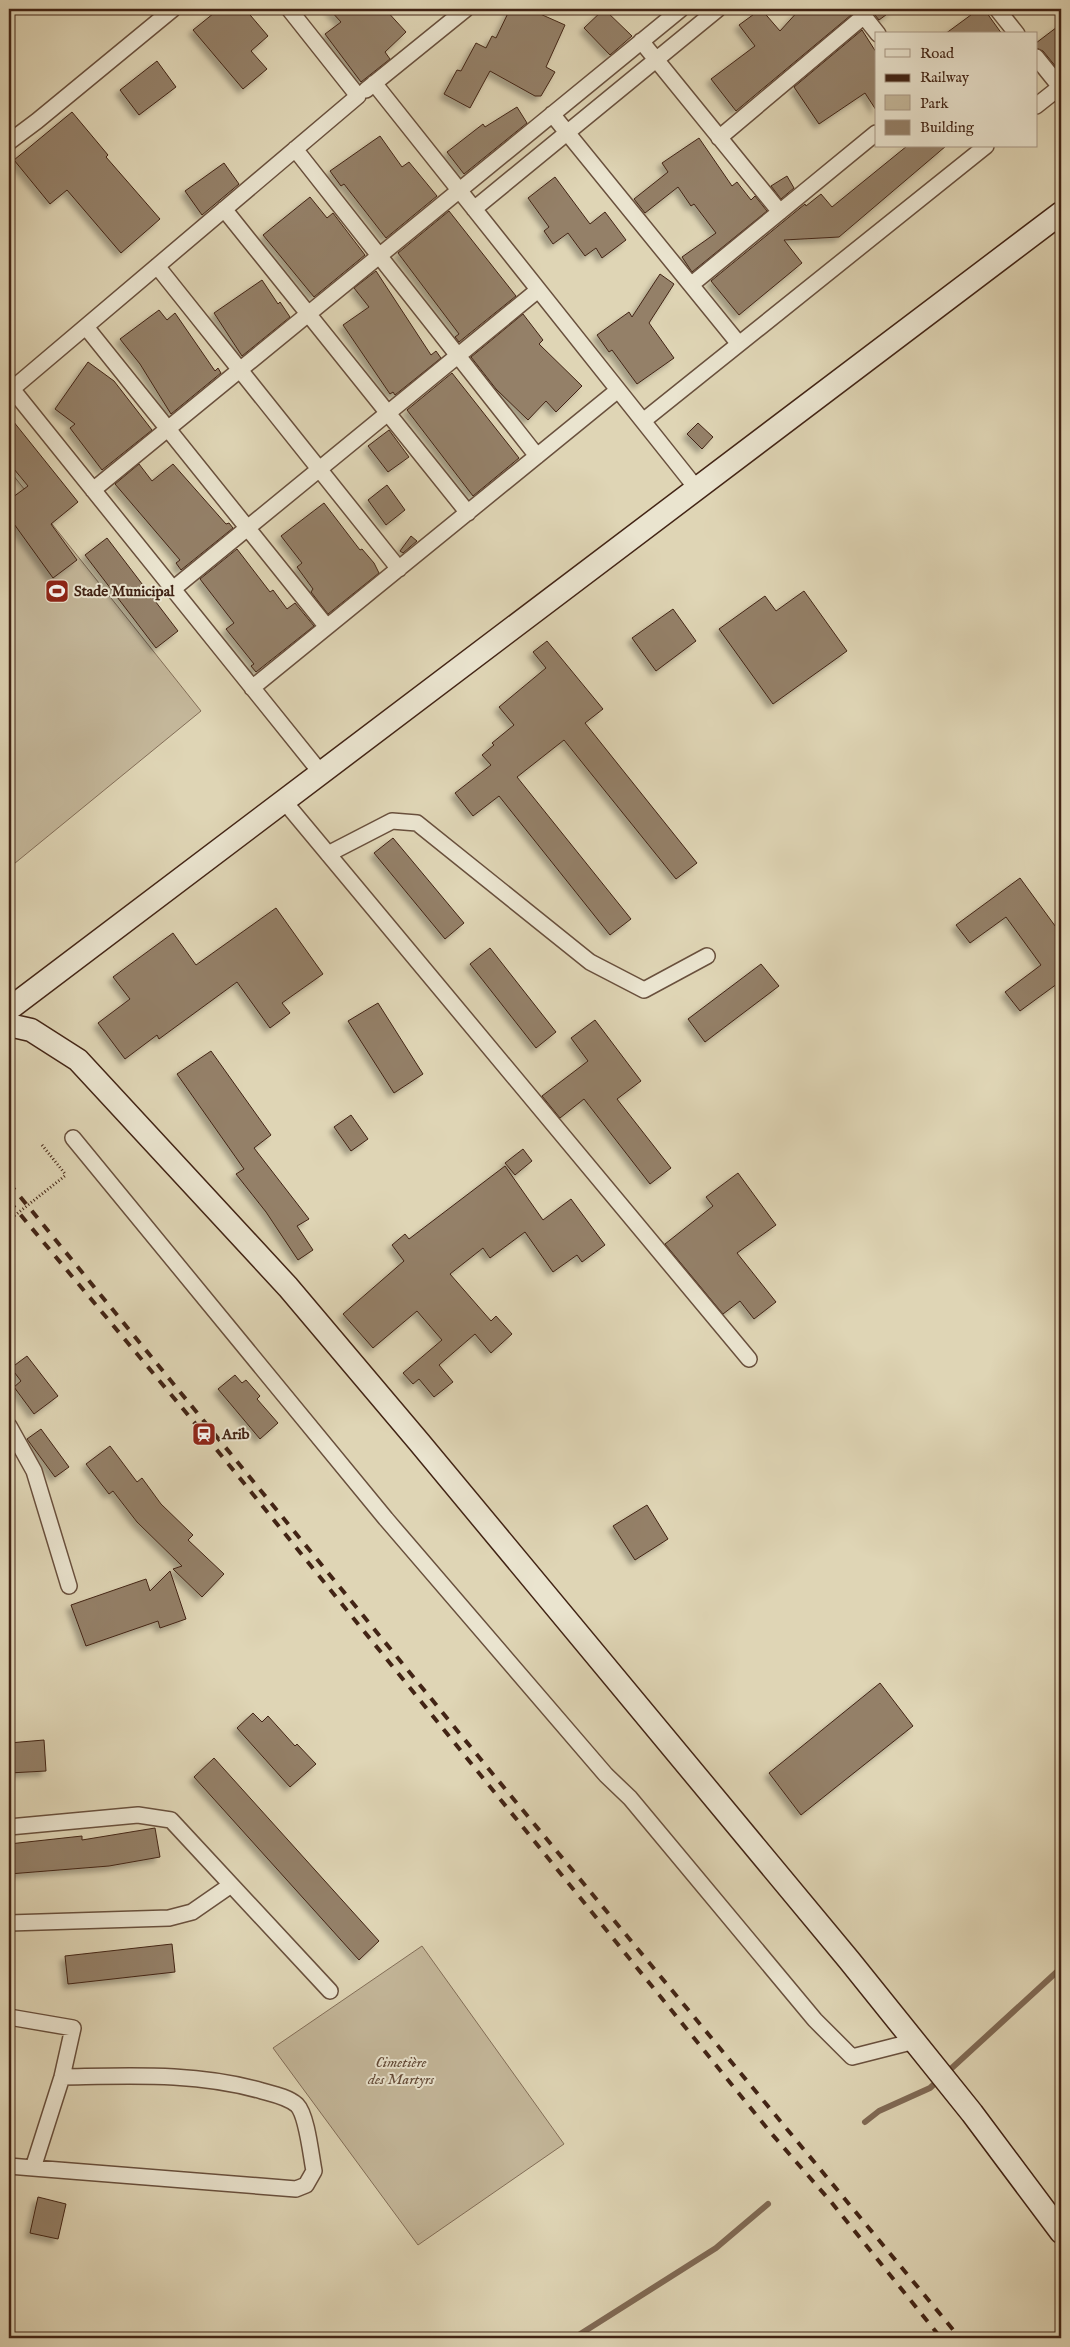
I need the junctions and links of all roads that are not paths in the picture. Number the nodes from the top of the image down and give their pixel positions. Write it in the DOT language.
graph roads {
  1 [pos="173,9"];
  2 [pos="289,9"];
  3 [pos="466,9"];
  4 [pos="681,9"];
  5 [pos="718,9"];
  6 [pos="997,9"];
  7 [pos="861,12"];
  8 [pos="1008,31"];
  9 [pos="876,32"];
  10 [pos="641,41"];
  11 [pos="1038,59"];
  12 [pos="656,60"];
  13 [pos="374,83"];
  14 [pos="1061,88"];
  15 [pos="358,96"];
  16 [pos="1038,105"];
  17 [pos="552,114"];
  18 [pos="568,132"];
  19 [pos="875,134"];
  20 [pos="719,138"];
  21 [pos="9,142"];
  22 [pos="984,148"];
  23 [pos="295,149"];
  24 [pos="459,190"];
  25 [pos="224,209"];
  26 [pos="474,209"];
  27 [pos="780,212"];
  28 [pos="1061,213"];
  29 [pos="379,256"];
  30 [pos="157,266"];
  31 [pos="692,284"];
  32 [pos="538,290"];
  33 [pos="308,314"];
  34 [pos="86,326"];
  35 [pos="739,344"];
  36 [pos="458,355"];
  37 [pos="240,370"];
  38 [pos="618,390"];
  39 [pos="388,413"];
  40 [pos="643,421"];
  41 [pos="168,429"];
  42 [pos="537,456"];
  43 [pos="319,470"];
  44 [pos="697,488"];
  45 [pos="93,490"];
  46 [pos="468,513"];
  47 [pos="248,528"];
  48 [pos="399,569"];
  49 [pos="173,589"];
  50 [pos="328,627"];
  51 [pos="252,688"];
  52 [pos="321,773"];
  53 [pos="284,802"];
  54 [pos="328,854"];
  55 [pos="706,956"];
  56 [pos="9,1010"];
  57 [pos="9,1025"];
  58 [pos="73,1138"];
  59 [pos="749,1359"];
  60 [pos="9,1426"];
  61 [pos="69,1586"];
  62 [pos="9,1827"];
  63 [pos="231,1885"];
  64 [pos="9,1923"];
  65 [pos="330,1991"];
  66 [pos="9,2017"];
  67 [pos="915,2041"];
  68 [pos="62,2077"];
  69 [pos="9,2166"];
  70 [pos="33,2168"];
  71 [pos="1061,2232"];
  1 -- 21 [label="street"];
  2 -- 15 [label="street"];
  3 -- 13 [label="street"];
  4 -- 10 [label="street"];
  5 -- 12 [label="street"];
  6 -- 8 [label="street"];
  7 -- 9 [label="street"];
  7 -- 20 [label="street"];
  10 -- 12 [label="street"];
  10 -- 17 [label="street"];
  11 -- 14 [label="street"];
  12 -- 18 [label="street"];
  12 -- 20 [label="street"];
  13 -- 15 [label="street"];
  13 -- 24 [label="street"];
  14 -- 16 [label="street"];
  15 -- 23 [label="street"];
  17 -- 18 [label="street"];
  17 -- 24 [label="street"];
  18 -- 26 [label="street"];
  18 -- 31 [label="street"];
  19 -- 27 [label="street"];
  20 -- 27 [label="street"];
  22 -- 35 [label="street"];
  23 -- 25 [label="street"];
  23 -- 29 [label="street"];
  24 -- 26 [label="street"];
  24 -- 29 [label="street"];
  25 -- 30 [label="street"];
  25 -- 33 [label="street"];
  26 -- 32 [label="street"];
  27 -- 31 [label="street"];
  28 -- 44 [label="main road"];
  29 -- 33 [label="street"];
  29 -- 36 [label="street"];
  30 -- 34 [label="street"];
  30 -- 37 [label="street"];
  31 -- 35 [label="street"];
  32 -- 36 [label="street"];
  32 -- 38 [label="street"];
  33 -- 37 [label="street"];
  33 -- 39 [label="street"];
  34 -- 41 [label="street"];
  34 -- 45 [label="street"];
  35 -- 40 [label="street"];
  36 -- 39 [label="street"];
  36 -- 42 [label="street"];
  37 -- 41 [label="street"];
  37 -- 43 [label="street"];
  38 -- 40 [label="street"];
  38 -- 42 [label="street"];
  39 -- 43 [label="street"];
  39 -- 46 [label="street"];
  40 -- 44 [label="street"];
  41 -- 45 [label="street"];
  41 -- 47 [label="street"];
  42 -- 46 [label="street"];
  43 -- 47 [label="street"];
  43 -- 48 [label="street"];
  44 -- 52 [label="main road"];
  45 -- 49 [label="street"];
  46 -- 48 [label="street"];
  47 -- 49 [label="street"];
  47 -- 50 [label="street"];
  48 -- 50 [label="street"];
  49 -- 51 [label="street"];
  50 -- 51 [label="street"];
  51 -- 52 [label="street"];
  52 -- 53 [label="main road"];
  53 -- 54 [label="street"];
  53 -- 56 [label="main road"];
  54 -- 55 [label="street"];
  54 -- 59 [label="street"];
  57 -- 67 [label="main road"];
  58 -- 67 [label="street"];
  60 -- 61 [label="street"];
  62 -- 63 [label="street"];
  63 -- 64 [label="street"];
  63 -- 65 [label="street"];
  66 -- 68 [label="street"];
  67 -- 71 [label="main road"];
  68 -- 70 [label="street"];
  68 -- 70 [label="street"];
  69 -- 70 [label="street"];
}
